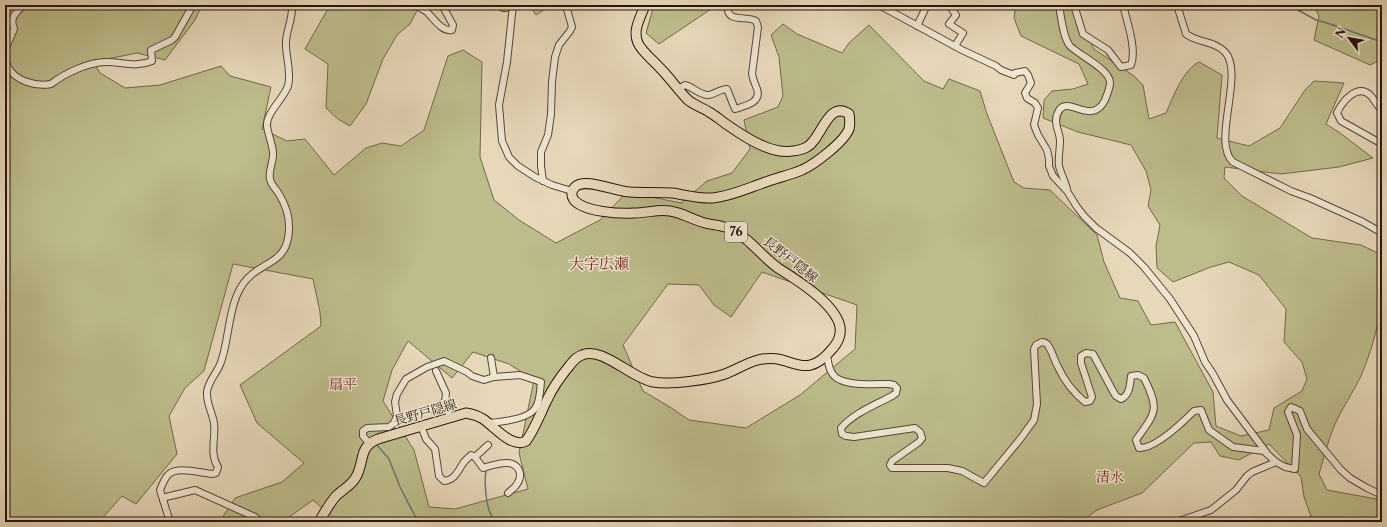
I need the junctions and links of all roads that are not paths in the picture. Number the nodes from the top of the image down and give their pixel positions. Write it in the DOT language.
graph roads {
  1 [pos="23,5"];
  2 [pos="193,5"];
  3 [pos="292,5"];
  4 [pos="416,5"];
  5 [pos="442,5"];
  6 [pos="500,5"];
  7 [pos="508,5"];
  8 [pos="513,5"];
  9 [pos="567,5"];
  10 [pos="644,5"];
  11 [pos="728,5"];
  12 [pos="879,5"];
  13 [pos="927,5"];
  14 [pos="949,5"];
  15 [pos="1059,5"];
  16 [pos="1074,5"];
  17 [pos="1123,5"];
  18 [pos="1177,5"];
  19 [pos="917,26"];
  20 [pos="955,46"];
  21 [pos="5,50"];
  22 [pos="5,57"];
  23 [pos="678,89"];
  24 [pos="1382,110"];
  25 [pos="1382,144"];
  26 [pos="543,181"];
  27 [pos="572,191"];
  28 [pos="1067,191"];
  29 [pos="1382,232"];
  30 [pos="827,354"];
  31 [pos="491,358"];
  32 [pos="436,371"];
  33 [pos="494,377"];
  34 [pos="445,402"];
  35 [pos="432,409"];
  36 [pos="450,417"];
  37 [pos="489,423"];
  38 [pos="421,426"];
  39 [pos="370,443"];
  40 [pos="488,445"];
  41 [pos="1266,452"];
  42 [pos="475,457"];
  43 [pos="1276,462"];
  44 [pos="508,493"];
  45 [pos="1382,495"];
  46 [pos="163,500"];
  47 [pos="170,522"];
  48 [pos="261,522"];
  49 [pos="319,522"];
  50 [pos="1176,522"];
  1 -- 21 [label="street"];
  2 -- 22 [label="street"];
  3 -- 46 [label="street"];
  4 -- 5 [label="street"];
  6 -- 7 [label="street"];
  8 -- 26 [label="street"];
  9 -- 26 [label="street"];
  10 -- 23 [label="main road"];
  11 -- 23 [label="street"];
  12 -- 19 [label="street"];
  13 -- 19 [label="street"];
  14 -- 20 [label="street"];
  15 -- 28 [label="street"];
  16 -- 17 [label="street"];
  18 -- 29 [label="street"];
  19 -- 20 [label="street"];
  20 -- 28 [label="street"];
  23 -- 27 [label="main road"];
  24 -- 25 [label="street"];
  26 -- 27 [label="street"];
  27 -- 30 [label="main road, 長野戸隠線 / 76"];
  28 -- 41 [label="street"];
  30 -- 37 [label="main road, 長野戸隠線 / 76"];
  30 -- 41 [label="street"];
  31 -- 33 [label="street"];
  32 -- 34 [label="street"];
  33 -- 37 [label="street"];
  33 -- 39 [label="street"];
  34 -- 35 [label="street"];
  34 -- 36 [label="street"];
  36 -- 37 [label="main road, 長野戸隠線 / 76"];
  36 -- 38 [label="main road, 長野戸隠線 / 76"];
  38 -- 39 [label="main road, 長野戸隠線 / 76"];
  38 -- 42 [label="street"];
  39 -- 49 [label="main road"];
  40 -- 42 [label="street"];
  41 -- 43 [label="street"];
  42 -- 44 [label="street"];
  43 -- 45 [label="street"];
  43 -- 50 [label="street"];
  46 -- 47 [label="street"];
  46 -- 48 [label="street"];
}
